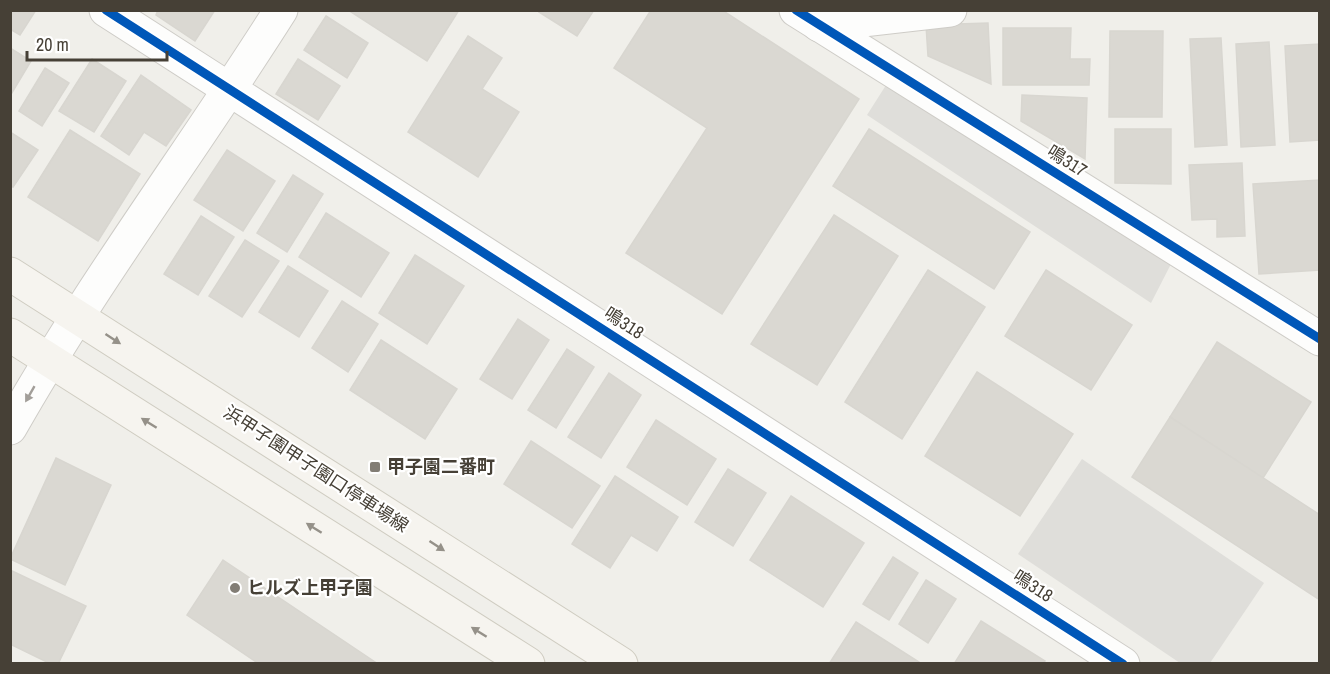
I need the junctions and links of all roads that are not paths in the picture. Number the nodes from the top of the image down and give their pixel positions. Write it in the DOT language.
graph roads {
  1 [pos="106,10"];
  2 [pos="281,10"];
  3 [pos="950,10"];
  4 [pos="811,15"];
  5 [pos="231,89"];
  6 [pos="10,274"];
  7 [pos="78,317"];
  8 [pos="10,335"];
  9 [pos="1320,339"];
  10 [pos="50,360"];
  11 [pos="10,428"];
  12 [pos="528,663"];
  13 [pos="621,663"];
  14 [pos="1124,663"];
  1 -- 5 [label="street, 鳴318"];
  2 -- 5 [label="street"];
  3 -- 4 [label="street"];
  4 -- 9 [label="street, 鳴317"];
  5 -- 7 [label="street"];
  5 -- 14 [label="street, 鳴318"];
  6 -- 7 [label="main road, 浜甲子園甲子園口停車場線"];
  7 -- 10 [label="street"];
  7 -- 13 [label="main road, 浜甲子園甲子園口停車場線, one-way"];
  8 -- 10 [label="main road"];
  10 -- 11 [label="street, one-way"];
  12 -- 10 [label="main road, one-way"];
}
